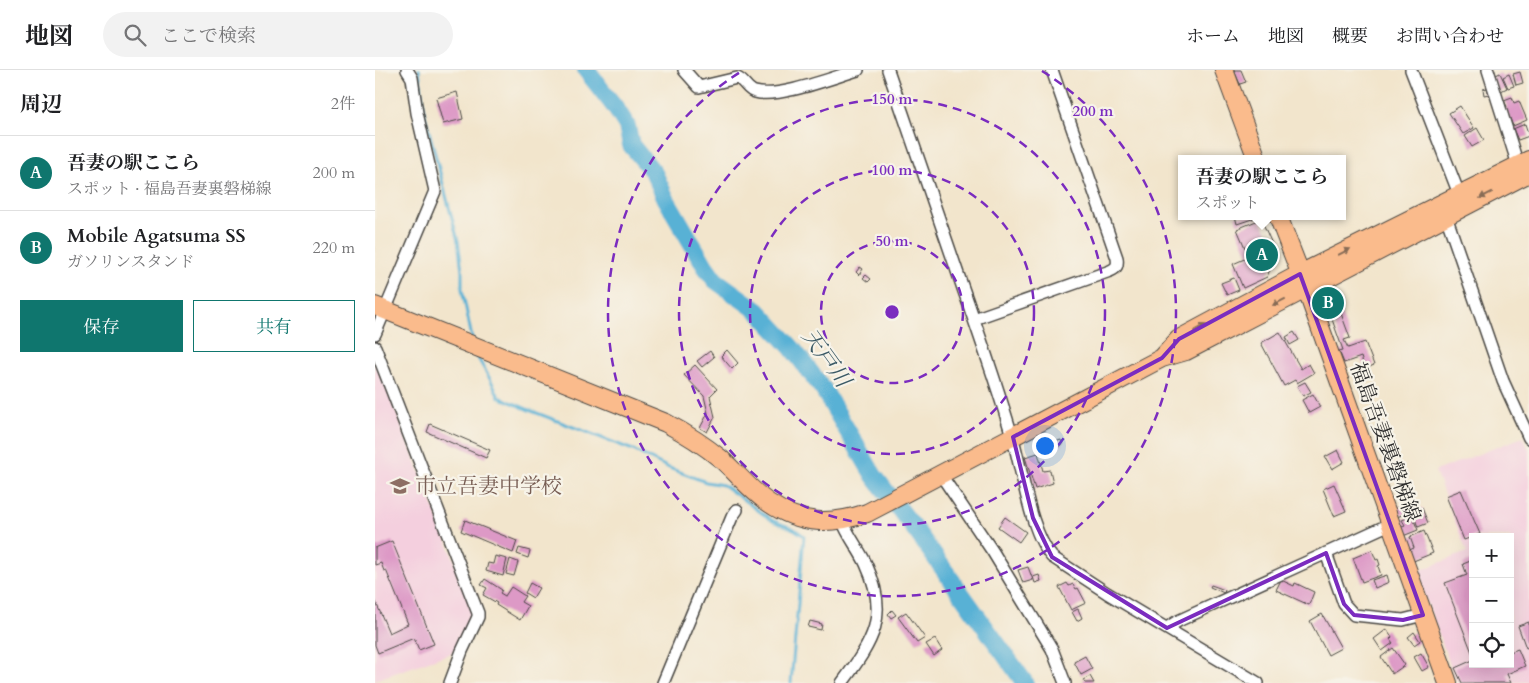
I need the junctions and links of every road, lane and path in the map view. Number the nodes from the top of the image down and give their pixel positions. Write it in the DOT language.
graph roads {
  1 [pos="407,70"];
  2 [pos="684,70"];
  3 [pos="858,70"];
  4 [pos="888,70"];
  5 [pos="1052,70"];
  6 [pos="1224,70"];
  7 [pos="1411,70"];
  8 [pos="1488,70"];
  9 [pos="1256,155"];
  10 [pos="1525,166"];
  11 [pos="1459,194"];
  12 [pos="1446,216"];
  13 [pos="1280,220"];
  14 [pos="1303,281"];
  15 [pos="380,308"];
  16 [pos="974,319"];
  17 [pos="375,334"];
  18 [pos="375,347"];
  19 [pos="1013,437"];
  20 [pos="1529,438"];
  21 [pos="936,477"];
  22 [pos="737,510"];
  23 [pos="843,520"];
  24 [pos="1391,524"];
  25 [pos="1326,553"];
  26 [pos="1423,615"];
  27 [pos="1167,628"];
  28 [pos="450,683"];
  29 [pos="663,683"];
  30 [pos="842,683"];
  31 [pos="1065,683"];
  32 [pos="1258,683"];
  33 [pos="1448,683"];
  1 -- 15 [label="street"];
  2 -- 3 [label="street"];
  4 -- 16 [label="street"];
  5 -- 16 [label="street"];
  6 -- 9 [label="main road"];
  7 -- 11 [label="street"];
  8 -- 10 [label="street"];
  10 -- 11 [label="main road"];
  10 -- 12 [label="main road, one-way"];
  14 -- 11 [label="main road, one-way"];
  12 -- 14 [label="main road"];
  12 -- 20 [label="street"];
  13 -- 14 [label="main road, 福島吾妻裏磐梯線"];
  14 -- 19 [label="main road"];
  14 -- 24 [label="main road, 福島吾妻裏磐梯線"];
  15 -- 17 [label="street"];
  15 -- 23 [label="main road"];
  16 -- 19 [label="street"];
  18 -- 28 [label="street"];
  19 -- 21 [label="main road"];
  19 -- 27 [label="street"];
  21 -- 23 [label="main road"];
  21 -- 31 [label="street"];
  22 -- 29 [label="street"];
  23 -- 30 [label="street"];
  24 -- 25 [label="street"];
  24 -- 26 [label="main road, 福島吾妻裏磐梯線"];
  25 -- 26 [label="street"];
  25 -- 27 [label="street"];
  26 -- 33 [label="main road, 福島吾妻裏磐梯線"];
  27 -- 32 [label="street"];
}
